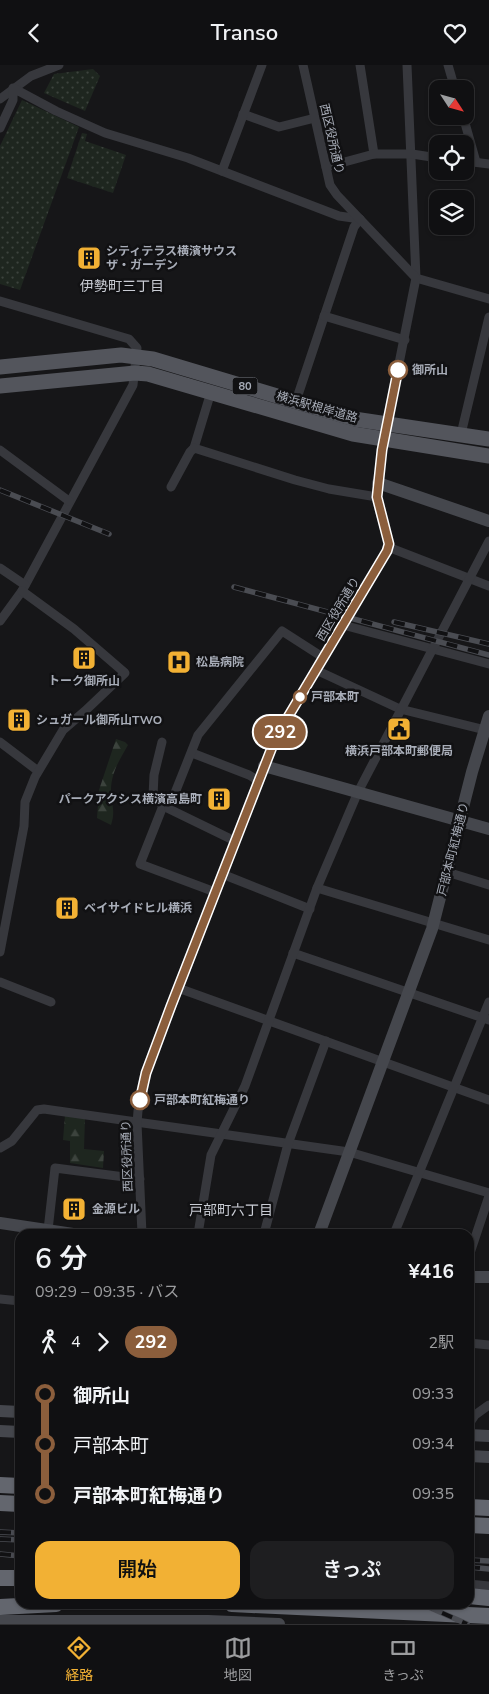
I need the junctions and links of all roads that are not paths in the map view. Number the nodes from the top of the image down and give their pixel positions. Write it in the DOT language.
graph roads {
  1 [pos="58,65"];
  2 [pos="262,65"];
  3 [pos="303,65"];
  4 [pos="360,65"];
  5 [pos="407,65"];
  6 [pos="448,65"];
  7 [pos="452,80"];
  8 [pos="13,88"];
  9 [pos="0,99"];
  10 [pos="243,114"];
  11 [pos="315,118"];
  12 [pos="465,125"];
  13 [pos="0,128"];
  14 [pos="374,154"];
  15 [pos="412,154"];
  16 [pos="429,157"];
  17 [pos="476,163"];
  18 [pos="489,164"];
  19 [pos="326,167"];
  20 [pos="222,171"];
  21 [pos="360,219"];
  22 [pos="416,278"];
  23 [pos="489,299"];
  24 [pos="0,301"];
  25 [pos="324,316"];
  26 [pos="489,317"];
  27 [pos="405,340"];
  28 [pos="137,357"];
  29 [pos="0,367"];
  30 [pos="135,373"];
  31 [pos="0,386"];
  32 [pos="211,392"];
  33 [pos="296,401"];
  34 [pos="387,424"];
  35 [pos="461,434"];
  36 [pos="384,439"];
  37 [pos="489,439"];
  38 [pos="194,448"];
  39 [pos="0,450"];
  40 [pos="489,456"];
  41 [pos="378,483"];
  42 [pos="171,487"];
  43 [pos="377,497"];
  44 [pos="67,505"];
  45 [pos="489,521"];
  46 [pos="489,541"];
  47 [pos="388,547"];
  48 [pos="0,568"];
  49 [pos="469,578"];
  50 [pos="489,586"];
  51 [pos="23,588"];
  52 [pos="0,621"];
  53 [pos="343,625"];
  54 [pos="432,649"];
  55 [pos="324,658"];
  56 [pos="489,664"];
  57 [pos="316,670"];
  58 [pos="400,709"];
  59 [pos="489,716"];
  60 [pos="486,730"];
  61 [pos="0,742"];
  62 [pos="162,742"];
  63 [pos="192,753"];
  64 [pos="264,766"];
  65 [pos="38,771"];
  66 [pos="259,781"];
  67 [pos="358,792"];
  68 [pos="166,807"];
  69 [pos="460,821"];
  70 [pos="489,829"];
  71 [pos="235,841"];
  72 [pos="447,873"];
  73 [pos="222,874"];
  74 [pos="489,885"];
  75 [pos="317,888"];
  76 [pos="215,892"];
  77 [pos="310,909"];
  78 [pos="3,915"];
  79 [pos="434,922"];
  80 [pos="489,940"];
  81 [pos="0,952"];
  82 [pos="293,953"];
  83 [pos="0,982"];
  84 [pos="178,988"];
  85 [pos="409,993"];
  86 [pos="51,1002"];
  87 [pos="489,1002"];
  88 [pos="485,1019"];
  89 [pos="269,1021"];
  90 [pos="326,1041"];
  91 [pos="382,1063"];
  92 [pos="454,1087"];
  93 [pos="489,1100"];
  94 [pos="137,1123"];
  95 [pos="221,1135"];
  96 [pos="288,1144"];
  97 [pos="0,1148"];
  98 [pos="349,1152"];
  99 [pos="419,1172"];
  100 [pos="140,1179"];
  101 [pos="489,1194"];
  102 [pos="0,1223"];
  103 [pos="41,1229"];
  104 [pos="48,1229"];
  105 [pos="142,1229"];
  106 [pos="199,1229"];
  107 [pos="265,1229"];
  108 [pos="321,1229"];
  109 [pos="396,1229"];
  110 [pos="474,1240"];
  111 [pos="474,1277"];
  112 [pos="489,1277"];
  113 [pos="0,1299"];
  114 [pos="15,1300"];
  115 [pos="474,1344"];
  116 [pos="489,1345"];
  117 [pos="489,1405"];
  118 [pos="0,1411"];
  119 [pos="15,1412"];
  120 [pos="474,1416"];
  121 [pos="0,1431"];
  122 [pos="15,1432"];
  123 [pos="474,1435"];
  124 [pos="489,1436"];
  125 [pos="474,1456"];
  126 [pos="489,1457"];
  127 [pos="0,1485"];
  128 [pos="15,1486"];
  129 [pos="0,1503"];
  130 [pos="15,1504"];
  131 [pos="474,1507"];
  132 [pos="489,1508"];
  133 [pos="474,1525"];
  134 [pos="489,1526"];
  135 [pos="474,1584"];
  136 [pos="489,1586"];
  137 [pos="0,1596"];
  138 [pos="15,1596"];
  139 [pos="474,1597"];
  140 [pos="489,1598"];
  141 [pos="15,1606"];
  142 [pos="0,1607"];
  143 [pos="324,1609"];
  144 [pos="489,1618"];
  145 [pos="0,1621"];
  146 [pos="208,1622"];
  147 [pos="279,1624"];
  1 -- 8 [label="street"];
  2 -- 10 [label="street"];
  3 -- 11 [label="street, 西区役所通り"];
  4 -- 14 [label="street"];
  5 -- 15 [label="street"];
  6 -- 7 [label="street"];
  8 -- 9 [label="street"];
  8 -- 13 [label="street"];
  8 -- 20 [label="street"];
  10 -- 11 [label="street"];
  10 -- 20 [label="street"];
  11 -- 19 [label="street, 西区役所通り"];
  12 -- 17 [label="street"];
  14 -- 15 [label="street"];
  14 -- 19 [label="street"];
  15 -- 16 [label="street"];
  15 -- 22 [label="street"];
  17 -- 18 [label="street"];
  19 -- 21 [label="street, 西区役所通り"];
  20 -- 21 [label="street"];
  21 -- 22 [label="street, 西区役所通り"];
  21 -- 25 [label="street"];
  22 -- 23 [label="street"];
  22 -- 27 [label="street"];
  24 -- 28 [label="street"];
  25 -- 27 [label="street"];
  25 -- 33 [label="street"];
  26 -- 35 [label="street"];
  27 -- 34 [label="street"];
  28 -- 29 [label="main road, 横浜駅根岸道路 / 80"];
  28 -- 30 [label="street"];
  28 -- 33 [label="main road, 横浜駅根岸道路 / 80"];
  30 -- 31 [label="main road, 横浜駅根岸道路 / 80"];
  30 -- 32 [label="main road, 横浜駅根岸道路 / 80"];
  30 -- 44 [label="street"];
  32 -- 36 [label="main road, 横浜駅根岸道路 / 80"];
  32 -- 38 [label="street"];
  33 -- 34 [label="main road, 横浜駅根岸道路 / 80"];
  34 -- 35 [label="main road, 横浜駅根岸道路 / 80"];
  34 -- 36 [label="street"];
  35 -- 37 [label="main road, 横浜駅根岸道路 / 80"];
  36 -- 40 [label="main road, 横浜駅根岸道路 / 80"];
  36 -- 41 [label="street"];
  38 -- 42 [label="street"];
  38 -- 43 [label="street"];
  39 -- 44 [label="street"];
  41 -- 43 [label="street"];
  41 -- 45 [label="street"];
  43 -- 47 [label="street"];
  44 -- 51 [label="street"];
  46 -- 49 [label="street"];
  47 -- 49 [label="street"];
  47 -- 53 [label="street, 西区役所通り"];
  48 -- 51 [label="street"];
  49 -- 50 [label="street"];
  49 -- 54 [label="street"];
  51 -- 52 [label="street"];
  51 -- 65 [label="street"];
  53 -- 54 [label="street"];
  53 -- 55 [label="street, 西区役所通り"];
  54 -- 56 [label="street"];
  54 -- 58 [label="street"];
  55 -- 57 [label="street, 西区役所通り"];
  55 -- 63 [label="street"];
  57 -- 58 [label="street"];
  57 -- 64 [label="street, 西区役所通り"];
  58 -- 60 [label="street"];
  58 -- 67 [label="street"];
  59 -- 60 [label="street, 戸部本町紅梅通り"];
  60 -- 69 [label="street, 戸部本町紅梅通り"];
  61 -- 65 [label="street"];
  62 -- 68 [label="street"];
  63 -- 66 [label="street"];
  63 -- 68 [label="street"];
  64 -- 66 [label="street, 西区役所通り"];
  64 -- 67 [label="street"];
  65 -- 78 [label="street"];
  66 -- 71 [label="street, 西区役所通り"];
  67 -- 69 [label="street"];
  67 -- 75 [label="street"];
  68 -- 71 [label="street"];
  68 -- 76 [label="street"];
  69 -- 70 [label="street"];
  69 -- 72 [label="street, 戸部本町紅梅通り"];
  71 -- 73 [label="street, 西区役所通り"];
  72 -- 74 [label="street"];
  72 -- 79 [label="street, 戸部本町紅梅通り"];
  73 -- 76 [label="street, 西区役所通り"];
  73 -- 77 [label="street"];
  75 -- 77 [label="street"];
  75 -- 79 [label="street"];
  76 -- 84 [label="street, 西区役所通り"];
  77 -- 82 [label="street"];
  78 -- 81 [label="street"];
  79 -- 80 [label="street"];
  79 -- 85 [label="street, 戸部本町紅梅通り"];
  82 -- 85 [label="street"];
  82 -- 89 [label="street"];
  83 -- 86 [label="street"];
  84 -- 89 [label="street"];
  84 -- 94 [label="street, 西区役所通り"];
  85 -- 88 [label="street"];
  85 -- 91 [label="street, 戸部本町紅梅通り"];
  87 -- 88 [label="street"];
  88 -- 92 [label="street"];
  89 -- 90 [label="street"];
  89 -- 95 [label="street"];
  90 -- 91 [label="street"];
  90 -- 96 [label="street"];
  91 -- 92 [label="street"];
  91 -- 98 [label="street, 戸部本町紅梅通り"];
  92 -- 93 [label="street"];
  92 -- 99 [label="street"];
  94 -- 95 [label="street"];
  94 -- 97 [label="street"];
  94 -- 100 [label="street, 西区役所通り"];
  95 -- 96 [label="street"];
  95 -- 106 [label="street"];
  96 -- 98 [label="street"];
  96 -- 107 [label="street"];
  98 -- 99 [label="street"];
  98 -- 108 [label="street, 戸部本町紅梅通り"];
  99 -- 101 [label="street"];
  99 -- 109 [label="street"];
  100 -- 104 [label="street"];
  100 -- 105 [label="street, 西区役所通り"];
  101 -- 110 [label="street"];
  102 -- 103 [label="street"];
  111 -- 112 [label="street"];
  113 -- 114 [label="street"];
  115 -- 116 [label="street"];
  117 -- 120 [label="street"];
  118 -- 119 [label="street"];
  121 -- 122 [label="street"];
  123 -- 124 [label="street"];
  125 -- 126 [label="street"];
  127 -- 128 [label="highway"];
  129 -- 130 [label="highway"];
  131 -- 132 [label="highway"];
  133 -- 134 [label="highway"];
  135 -- 136 [label="street"];
  137 -- 138 [label="highway"];
  139 -- 140 [label="highway"];
  141 -- 142 [label="highway"];
  143 -- 144 [label="highway"];
  145 -- 146 [label="street"];
  146 -- 147 [label="street"];
}
